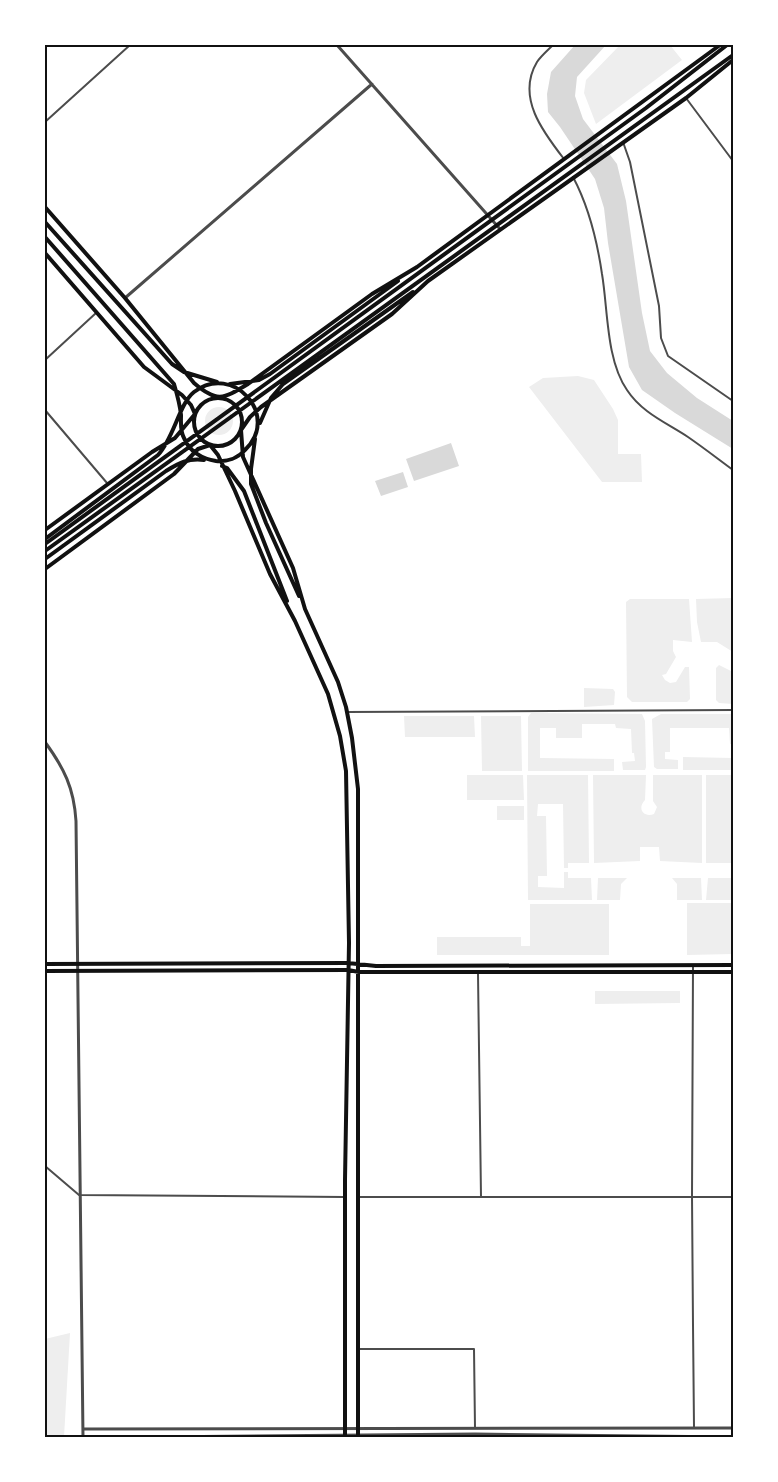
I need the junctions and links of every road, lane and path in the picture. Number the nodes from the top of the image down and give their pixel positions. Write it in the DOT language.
graph roads {
  1 [pos="130,45"];
  2 [pos="337,45"];
  3 [pos="553,45"];
  4 [pos="720,45"];
  5 [pos="728,45"];
  6 [pos="733,55"];
  7 [pos="733,60"];
  8 [pos="372,84"];
  9 [pos="686,98"];
  10 [pos="45,122"];
  11 [pos="623,142"];
  12 [pos="564,159"];
  13 [pos="733,161"];
  14 [pos="573,177"];
  15 [pos="45,207"];
  16 [pos="488,214"];
  17 [pos="45,222"];
  18 [pos="501,229"];
  19 [pos="45,237"];
  20 [pos="45,253"];
  21 [pos="417,267"];
  22 [pos="428,281"];
  23 [pos="125,297"];
  24 [pos="98,313"];
  25 [pos="45,360"];
  26 [pos="227,384"];
  27 [pos="220,398"];
  28 [pos="733,401"];
  29 [pos="45,410"];
  30 [pos="195,414"];
  31 [pos="181,416"];
  32 [pos="241,430"];
  33 [pos="256,436"];
  34 [pos="210,445"];
  35 [pos="210,460"];
  36 [pos="733,470"];
  37 [pos="108,484"];
  38 [pos="45,530"];
  39 [pos="45,538"];
  40 [pos="45,544"];
  41 [pos="45,551"];
  42 [pos="45,559"];
  43 [pos="45,569"];
  44 [pos="305,609"];
  45 [pos="295,621"];
  46 [pos="733,710"];
  47 [pos="347,712"];
  48 [pos="45,742"];
  49 [pos="348,928"];
  50 [pos="359,928"];
  51 [pos="348,963"];
  52 [pos="45,964"];
  53 [pos="78,964"];
  54 [pos="359,965"];
  55 [pos="693,965"];
  56 [pos="733,965"];
  57 [pos="348,970"];
  58 [pos="45,971"];
  59 [pos="78,971"];
  60 [pos="359,972"];
  61 [pos="693,972"];
  62 [pos="733,972"];
  63 [pos="478,974"];
  64 [pos="45,1166"];
  65 [pos="79,1194"];
  66 [pos="481,1196"];
  67 [pos="692,1196"];
  68 [pos="345,1197"];
  69 [pos="360,1197"];
  70 [pos="733,1197"];
  71 [pos="359,1349"];
  72 [pos="345,1428"];
  73 [pos="358,1428"];
  74 [pos="475,1428"];
  75 [pos="694,1428"];
  76 [pos="733,1428"];
  77 [pos="83,1429"];
  78 [pos="345,1436"];
  79 [pos="358,1436"];
  80 [pos="83,1437"];
  81 [pos="148,1437"];
  82 [pos="694,1437"];
  83 [pos="733,1437"];
  1 -- 10 [label="street"];
  2 -- 8 [label="street"];
  3 -- 12 [label="street"];
  4 -- 12 [label="main road"];
  5 -- 40 [label="main road"];
  6 -- 41 [label="main road"];
  7 -- 9 [label="main road"];
  8 -- 16 [label="street"];
  8 -- 23 [label="street"];
  9 -- 11 [label="main road"];
  9 -- 13 [label="street"];
  11 -- 14 [label="main road"];
  11 -- 28 [label="street"];
  12 -- 16 [label="main road"];
  14 -- 18 [label="main road"];
  14 -- 36 [label="street"];
  15 -- 23 [label="main road"];
  16 -- 18 [label="street"];
  16 -- 21 [label="main road"];
  17 -- 26 [label="main road"];
  18 -- 22 [label="main road"];
  19 -- 31 [label="main road"];
  20 -- 24 [label="main road"];
  21 -- 26 [label="main road"];
  21 -- 27 [label="main road"];
  22 -- 32 [label="main road"];
  22 -- 33 [label="main road"];
  23 -- 27 [label="main road"];
  24 -- 25 [label="street"];
  24 -- 30 [label="main road"];
  26 -- 31 [label="main road"];
  26 -- 33 [label="main road"];
  27 -- 30 [label="main road"];
  27 -- 32 [label="main road"];
  29 -- 37 [label="street"];
  30 -- 34 [label="main road"];
  30 -- 37 [label="main road"];
  31 -- 35 [label="main road"];
  31 -- 39 [label="main road"];
  32 -- 34 [label="main road"];
  32 -- 44 [label="main road"];
  33 -- 35 [label="main road"];
  33 -- 44 [label="main road"];
  34 -- 43 [label="main road"];
  34 -- 45 [label="main road"];
  35 -- 42 [label="main road"];
  35 -- 45 [label="main road"];
  37 -- 38 [label="main road"];
  44 -- 47 [label="main road"];
  45 -- 49 [label="main road"];
  46 -- 47 [label="street"];
  47 -- 50 [label="main road"];
  48 -- 53 [label="street"];
  49 -- 50 [label="main road"];
  49 -- 51 [label="main road"];
  50 -- 54 [label="main road"];
  51 -- 53 [label="main road"];
  51 -- 54 [label="main road"];
  51 -- 57 [label="main road"];
  52 -- 53 [label="main road"];
  53 -- 59 [label="street"];
  54 -- 55 [label="main road"];
  54 -- 60 [label="main road"];
  55 -- 56 [label="main road"];
  55 -- 61 [label="street"];
  57 -- 59 [label="main road"];
  57 -- 60 [label="main road"];
  57 -- 68 [label="main road"];
  58 -- 59 [label="main road"];
  59 -- 65 [label="street"];
  60 -- 63 [label="main road"];
  60 -- 69 [label="main road"];
  61 -- 62 [label="main road"];
  61 -- 63 [label="main road"];
  61 -- 67 [label="street"];
  63 -- 66 [label="street"];
  64 -- 65 [label="street"];
  65 -- 68 [label="street"];
  65 -- 77 [label="street"];
  66 -- 67 [label="street"];
  66 -- 69 [label="street"];
  67 -- 70 [label="street"];
  67 -- 75 [label="street"];
  68 -- 72 [label="main road"];
  69 -- 71 [label="main road"];
  71 -- 73 [label="main road"];
  71 -- 74 [label="street"];
  72 -- 73 [label="street"];
  72 -- 77 [label="street"];
  72 -- 78 [label="main road"];
  73 -- 74 [label="street"];
  73 -- 79 [label="main road"];
  74 -- 75 [label="street"];
  75 -- 76 [label="street"];
  75 -- 82 [label="street"];
  77 -- 80 [label="street"];
  78 -- 79 [label="street"];
  78 -- 81 [label="street"];
  79 -- 82 [label="street"];
  82 -- 83 [label="street"];
}
